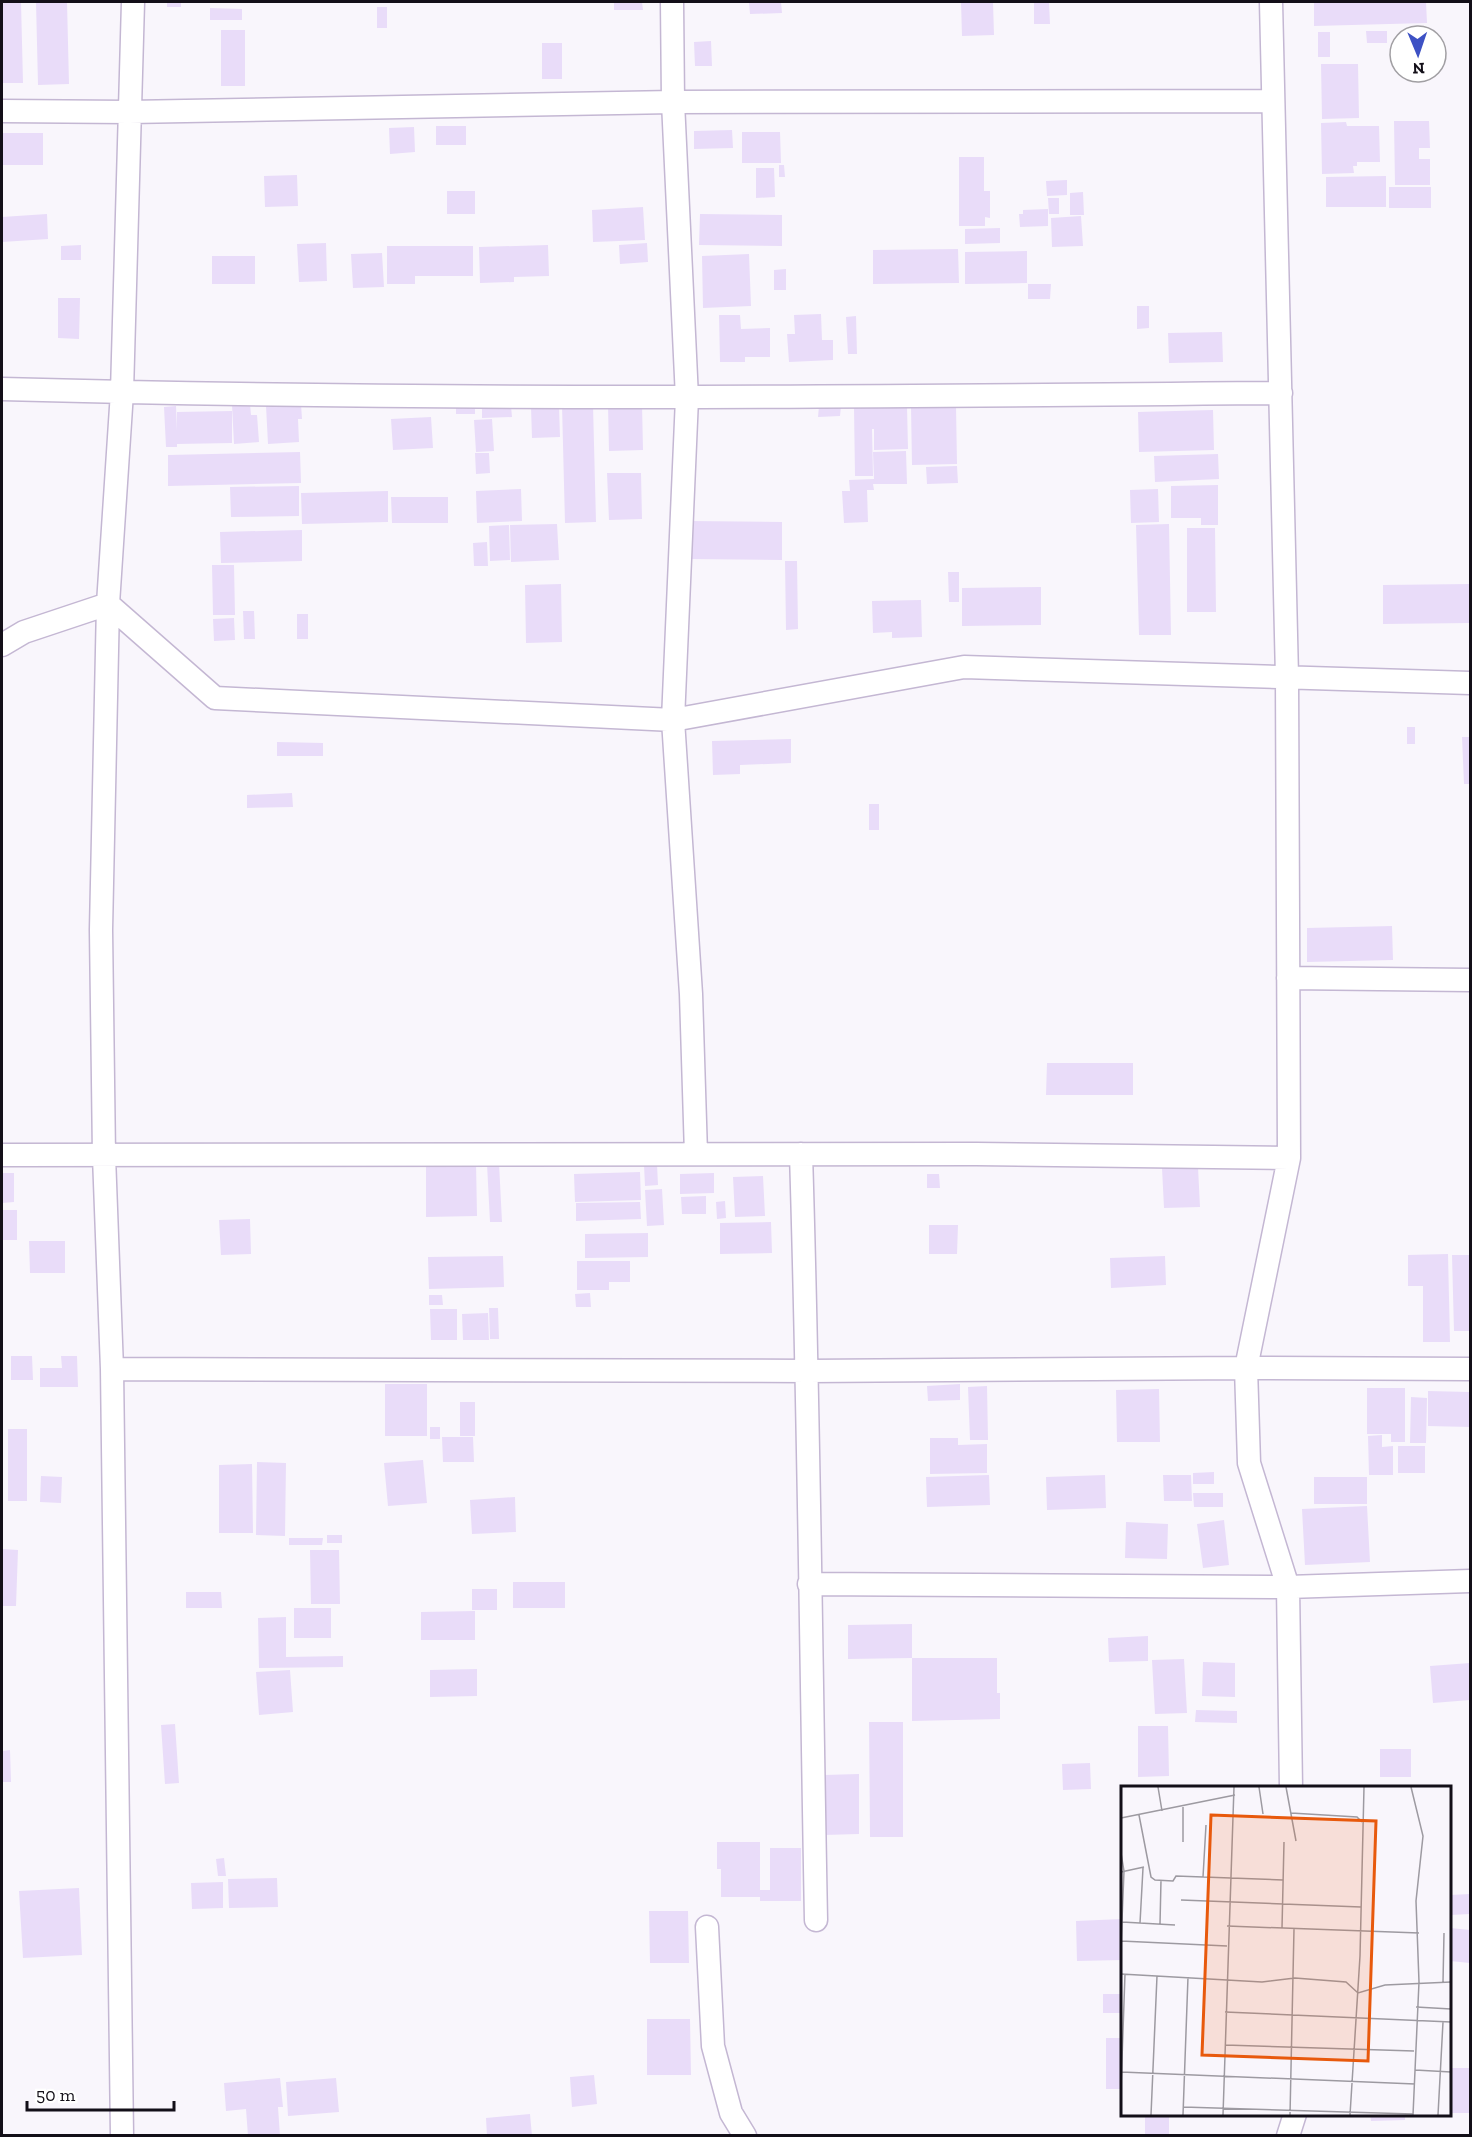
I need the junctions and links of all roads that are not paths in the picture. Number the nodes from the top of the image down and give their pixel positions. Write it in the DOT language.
graph roads {
  1 [pos="133,2"];
  2 [pos="672,2"];
  3 [pos="1271,2"];
  4 [pos="1273,101"];
  5 [pos="673,102"];
  6 [pos="2,111"];
  7 [pos="129,112"];
  8 [pos="2,389"];
  9 [pos="122,392"];
  10 [pos="1281,393"];
  11 [pos="687,398"];
  12 [pos="108,604"];
  13 [pos="2,645"];
  14 [pos="1287,677"];
  15 [pos="1470,683"];
  16 [pos="674,720"];
  17 [pos="1288,978"];
  18 [pos="1470,980"];
  19 [pos="696,1154"];
  20 [pos="801,1154"];
  21 [pos="2,1155"];
  22 [pos="104,1156"];
  23 [pos="1289,1158"];
  24 [pos="1246,1368"];
  25 [pos="112,1369"];
  26 [pos="1470,1369"];
  27 [pos="808,1371"];
  28 [pos="1470,1581"];
  29 [pos="809,1584"];
  30 [pos="1288,1587"];
  31 [pos="1291,1786"];
  32 [pos="816,1920"];
  33 [pos="707,1927"];
  34 [pos="1295,2116"];
  35 [pos="127,2131"];
  36 [pos="746,2136"];
  37 [pos="1288,2136"];
  1 -- 7 [label="street"];
  2 -- 5 [label="street"];
  3 -- 4 [label="street"];
  4 -- 5 [label="street"];
  4 -- 10 [label="street"];
  5 -- 7 [label="street"];
  5 -- 11 [label="street"];
  6 -- 7 [label="street"];
  7 -- 9 [label="street"];
  8 -- 9 [label="street"];
  9 -- 11 [label="street"];
  9 -- 12 [label="street"];
  10 -- 11 [label="street"];
  10 -- 14 [label="street"];
  11 -- 16 [label="street"];
  12 -- 13 [label="street"];
  12 -- 16 [label="street"];
  12 -- 22 [label="street"];
  14 -- 15 [label="street"];
  14 -- 16 [label="street"];
  14 -- 17 [label="street"];
  16 -- 19 [label="street"];
  17 -- 18 [label="street"];
  17 -- 23 [label="street"];
  19 -- 20 [label="street"];
  19 -- 22 [label="street"];
  20 -- 23 [label="street"];
  20 -- 27 [label="street"];
  21 -- 22 [label="street"];
  22 -- 25 [label="street"];
  23 -- 24 [label="street"];
  24 -- 26 [label="street"];
  24 -- 27 [label="street"];
  24 -- 30 [label="street"];
  25 -- 27 [label="street"];
  25 -- 35 [label="street"];
  27 -- 29 [label="street"];
  28 -- 30 [label="street"];
  29 -- 30 [label="street"];
  29 -- 32 [label="street"];
  30 -- 31 [label="street"];
  33 -- 36 [label="street"];
  34 -- 37 [label="street"];
}
